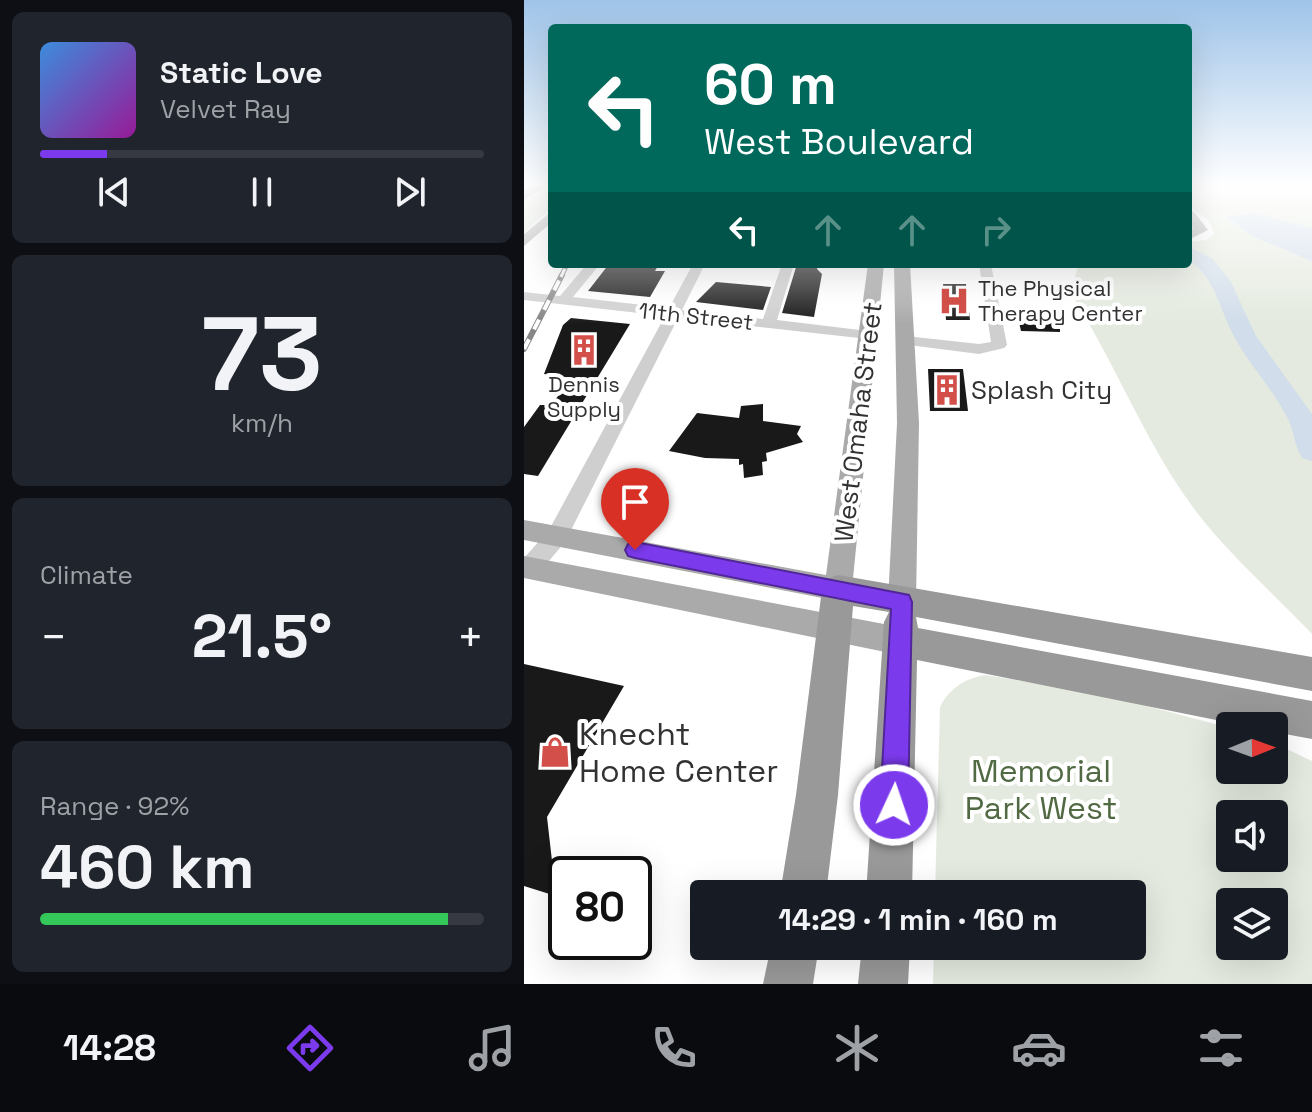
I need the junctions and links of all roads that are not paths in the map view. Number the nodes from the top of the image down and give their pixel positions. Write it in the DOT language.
graph roads {
  1 [pos="591,268"];
  2 [pos="697,268"];
  3 [pos="787,268"];
  4 [pos="876,268"];
  5 [pos="902,268"];
  6 [pos="986,268"];
  7 [pos="524,296"];
  8 [pos="563,301"];
  9 [pos="673,313"];
  10 [pos="769,324"];
  11 [pos="868,335"];
  12 [pos="906,341"];
  13 [pos="524,530"];
  14 [pos="557,536"];
  15 [pos="526,568"];
  16 [pos="835,609"];
  17 [pos="901,621"];
  18 [pos="1312,674"];
  19 [pos="1312,720"];
  20 [pos="805,880"];
  21 [pos="890,880"];
  22 [pos="792,960"];
  23 [pos="885,960"];
  24 [pos="788,984"];
  25 [pos="883,984"];
  1 -- 8 [label="street"];
  2 -- 9 [label="street"];
  3 -- 10 [label="street"];
  4 -- 11 [label="main road, West Omaha Street"];
  5 -- 12 [label="main road, West Omaha Street"];
  6 -- 12 [label="street"];
  7 -- 8 [label="street, 11th Street"];
  8 -- 9 [label="street, 11th Street"];
  9 -- 10 [label="street, 11th Street"];
  9 -- 14 [label="street"];
  10 -- 11 [label="street, 11th Street"];
  11 -- 16 [label="main road, West Omaha Street"];
  12 -- 17 [label="main road, West Omaha Street"];
  13 -- 14 [label="main road"];
  14 -- 15 [label="street"];
  14 -- 16 [label="main road"];
  15 -- 16 [label="main road"];
  16 -- 17 [label="highway"];
  16 -- 20 [label="highway"];
  17 -- 18 [label="highway"];
  17 -- 19 [label="highway"];
  17 -- 21 [label="highway"];
  22 -- 24 [label="highway"];
  23 -- 25 [label="highway"];
}
